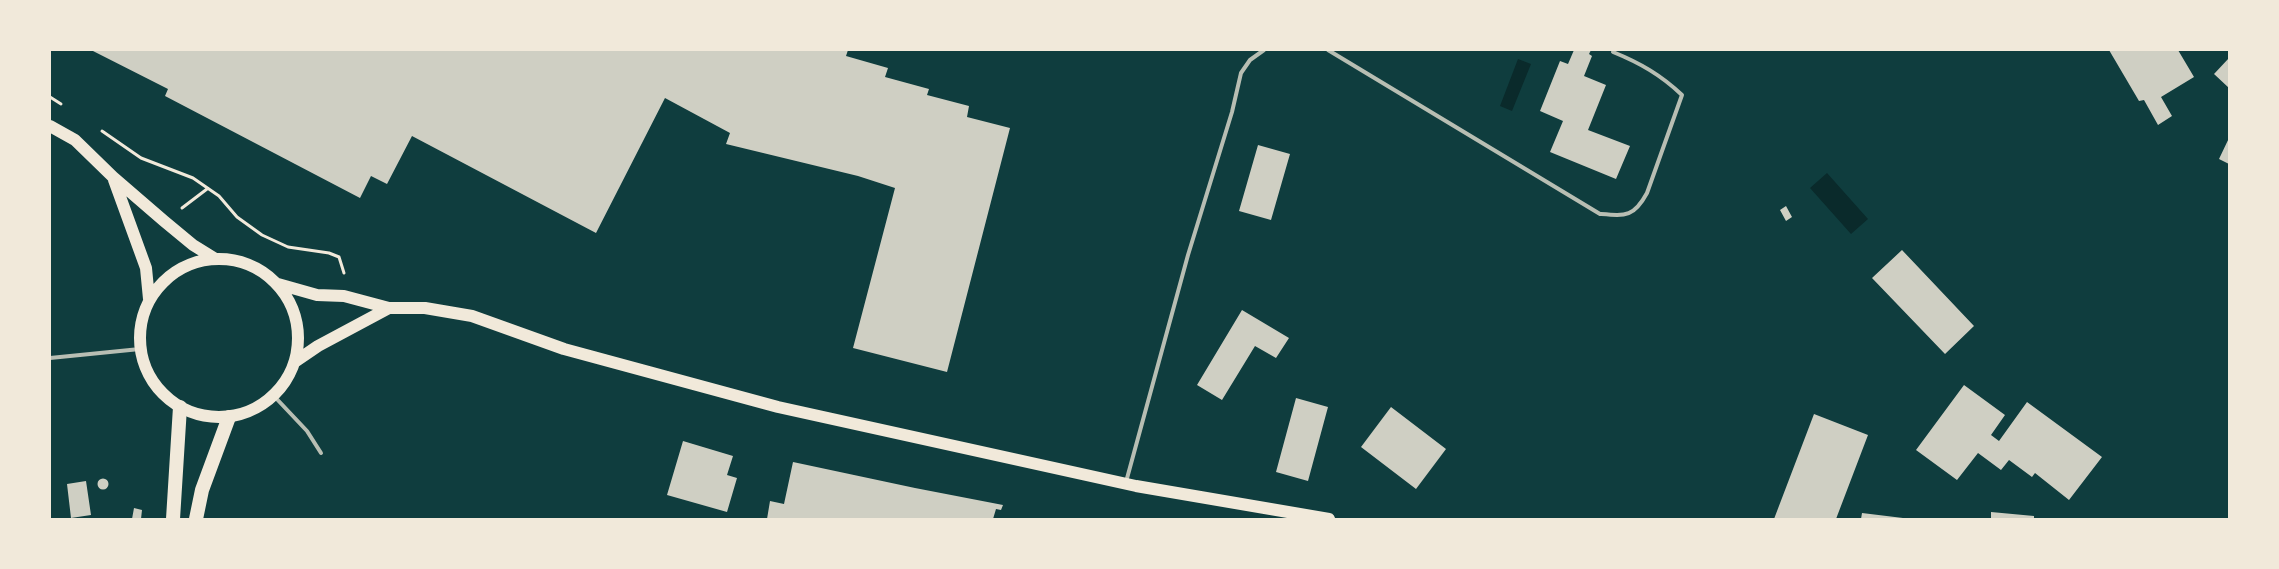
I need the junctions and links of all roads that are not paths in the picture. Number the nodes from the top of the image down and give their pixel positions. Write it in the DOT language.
graph roads {
  1 [pos="1264,50"];
  2 [pos="1328,50"];
  3 [pos="1614,52"];
  4 [pos="50,126"];
  5 [pos="113,178"];
  6 [pos="214,258"];
  7 [pos="278,284"];
  8 [pos="149,299"];
  9 [pos="389,308"];
  10 [pos="140,349"];
  11 [pos="50,358"];
  12 [pos="296,362"];
  13 [pos="273,395"];
  14 [pos="180,408"];
  15 [pos="229,417"];
  16 [pos="321,453"];
  17 [pos="1126,483"];
  18 [pos="173,519"];
  19 [pos="196,519"];
  20 [pos="1329,519"];
  1 -- 17 [label="lane"];
  2 -- 3 [label="lane"];
  4 -- 5 [label="main road"];
  5 -- 6 [label="main road"];
  5 -- 8 [label="main road"];
  6 -- 7 [label="main road"];
  6 -- 8 [label="main road"];
  7 -- 9 [label="main road"];
  7 -- 12 [label="main road"];
  8 -- 10 [label="main road"];
  9 -- 12 [label="main road"];
  9 -- 17 [label="main road"];
  10 -- 11 [label="lane"];
  10 -- 14 [label="main road"];
  12 -- 13 [label="main road"];
  13 -- 15 [label="main road"];
  13 -- 16 [label="lane"];
  14 -- 15 [label="main road"];
  14 -- 18 [label="highway"];
  15 -- 19 [label="highway"];
  17 -- 20 [label="main road"];
}
